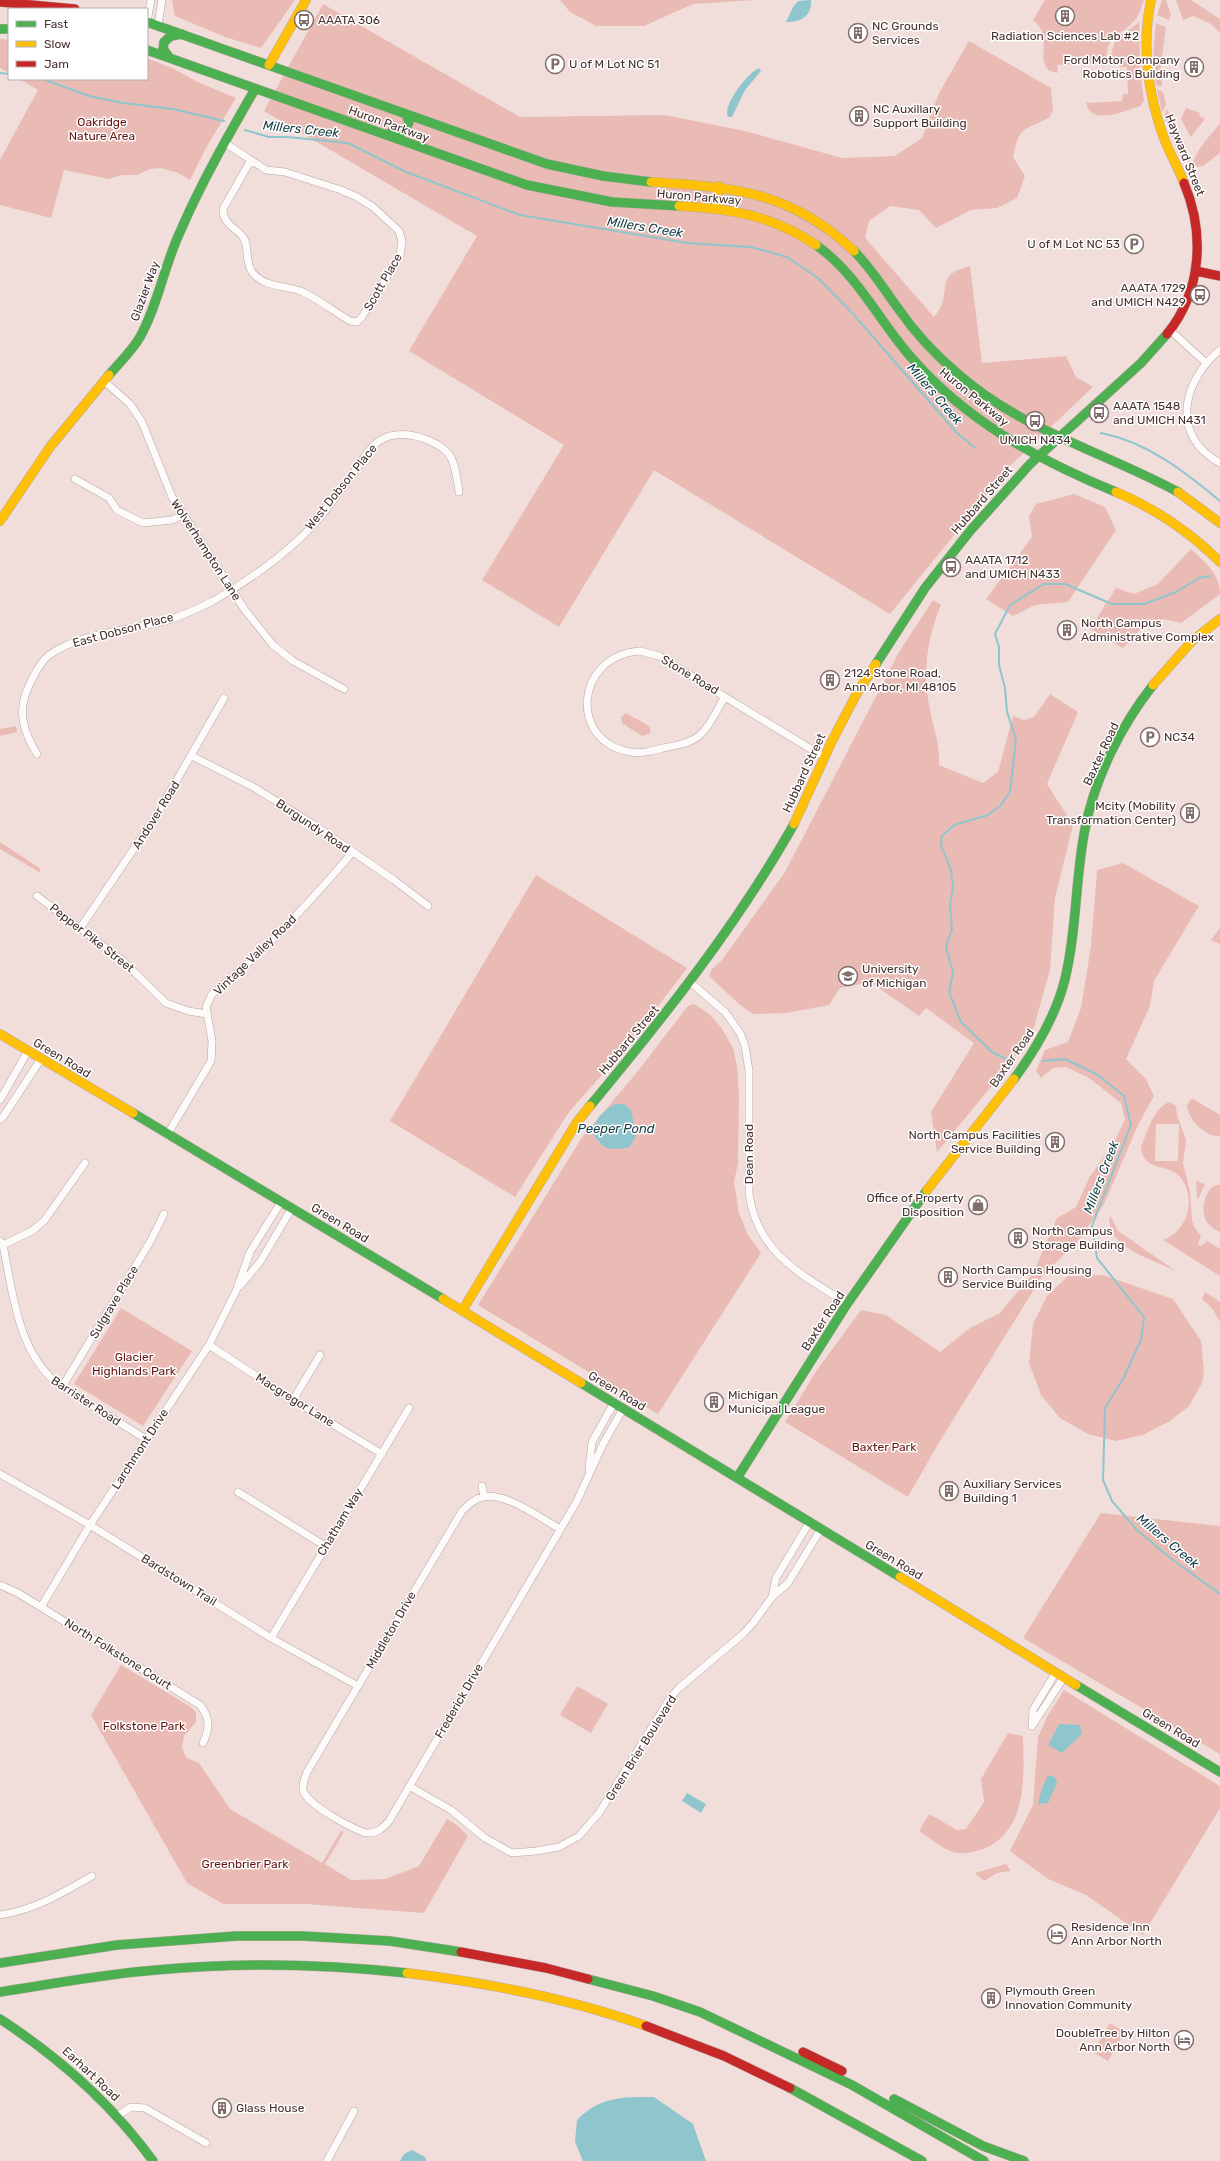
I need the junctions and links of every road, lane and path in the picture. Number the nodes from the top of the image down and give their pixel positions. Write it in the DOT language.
graph roads {
  1 [pos="151,0"];
  2 [pos="162,0"];
  3 [pos="306,0"];
  4 [pos="1151,0"];
  5 [pos="0,2"];
  6 [pos="64,8"];
  7 [pos="148,16"];
  8 [pos="148,21"];
  9 [pos="158,25"];
  10 [pos="182,34"];
  11 [pos="148,50"];
  12 [pos="169,57"];
  13 [pos="269,65"];
  14 [pos="255,89"];
  15 [pos="406,114"];
  16 [pos="368,129"];
  17 [pos="225,143"];
  18 [pos="251,160"];
  19 [pos="719,186"];
  20 [pos="716,208"];
  21 [pos="1196,272"];
  22 [pos="1220,276"];
  23 [pos="1170,330"];
  24 [pos="1220,350"];
  25 [pos="1206,363"];
  26 [pos="104,381"];
  27 [pos="1059,437"];
  28 [pos="1038,457"];
  29 [pos="1220,463"];
  30 [pos="75,479"];
  31 [pos="460,492"];
  32 [pos="183,515"];
  33 [pos="0,521"];
  34 [pos="1220,523"];
  35 [pos="1220,562"];
  36 [pos="232,590"];
  37 [pos="1220,619"];
  38 [pos="344,689"];
  39 [pos="725,696"];
  40 [pos="224,698"];
  41 [pos="37,754"];
  42 [pos="192,756"];
  43 [pos="824,757"];
  44 [pos="352,853"];
  45 [pos="37,896"];
  46 [pos="428,906"];
  47 [pos="81,927"];
  48 [pos="690,982"];
  49 [pos="207,1014"];
  50 [pos="0,1034"];
  51 [pos="28,1051"];
  52 [pos="40,1059"];
  53 [pos="0,1100"];
  54 [pos="0,1119"];
  55 [pos="167,1135"];
  56 [pos="85,1163"];
  57 [pos="281,1202"];
  58 [pos="292,1208"];
  59 [pos="164,1214"];
  60 [pos="1,1243"];
  61 [pos="236,1291"];
  62 [pos="848,1304"];
  63 [pos="462,1311"];
  64 [pos="208,1345"];
  65 [pos="320,1354"];
  66 [pos="62,1387"];
  67 [pos="293,1400"];
  68 [pos="614,1403"];
  69 [pos="409,1408"];
  70 [pos="623,1409"];
  71 [pos="146,1439"];
  72 [pos="382,1454"];
  73 [pos="589,1473"];
  74 [pos="0,1474"];
  75 [pos="737,1478"];
  76 [pos="482,1486"];
  77 [pos="238,1492"];
  78 [pos="484,1497"];
  79 [pos="809,1523"];
  80 [pos="90,1526"];
  81 [pos="821,1529"];
  82 [pos="560,1530"];
  83 [pos="325,1546"];
  84 [pos="0,1585"];
  85 [pos="772,1597"];
  86 [pos="41,1606"];
  87 [pos="271,1638"];
  88 [pos="1060,1675"];
  89 [pos="358,1686"];
  90 [pos="203,1743"];
  91 [pos="307,1772"];
  92 [pos="1220,1772"];
  93 [pos="409,1786"];
  94 [pos="92,1876"];
  95 [pos="0,1915"];
  96 [pos="0,1962"];
  97 [pos="0,1992"];
  98 [pos="700,2012"];
  99 [pos="0,2019"];
  100 [pos="354,2110"];
  101 [pos="118,2116"];
  102 [pos="852,2122"];
  103 [pos="206,2143"];
  104 [pos="153,2161"];
  105 [pos="327,2161"];
  106 [pos="911,2161"];
  107 [pos="922,2161"];
  108 [pos="984,2161"];
  109 [pos="1024,2161"];
  1 -- 7 [label="street"];
  2 -- 9 [label="street"];
  3 -- 13 [label="main road"];
  4 -- 21 [label="main road, Hayward Street"];
  5 -- 6 [label="main road"];
  8 -- 9 [label="main road, Huron Parkway"];
  9 -- 10 [label="main road, Huron Parkway"];
  10 -- 12 [label="main road"];
  10 -- 13 [label="main road, Huron Parkway"];
  11 -- 12 [label="main road, Huron Parkway"];
  12 -- 14 [label="main road, Huron Parkway"];
  13 -- 15 [label="main road, Huron Parkway"];
  14 -- 16 [label="main road, Huron Parkway"];
  14 -- 17 [label="main road, Glazier Way"];
  15 -- 16 [label="main road"];
  15 -- 19 [label="main road, Huron Parkway"];
  16 -- 20 [label="main road, Huron Parkway"];
  17 -- 18 [label="street, Scott Place"];
  17 -- 26 [label="main road, Glazier Way"];
  18 -- 18 [label="street, Scott Place"];
  19 -- 20 [label="main road"];
  19 -- 27 [label="main road, Huron Parkway"];
  20 -- 28 [label="main road, Huron Parkway"];
  21 -- 22 [label="main road"];
  21 -- 23 [label="main road, Hubbard Street"];
  23 -- 25 [label="street"];
  23 -- 27 [label="main road, Hubbard Street"];
  24 -- 25 [label="street"];
  25 -- 29 [label="street"];
  26 -- 32 [label="street, Wolverhampton Lane"];
  26 -- 33 [label="main road, Glazier Way"];
  27 -- 28 [label="main road, Hubbard Street"];
  27 -- 34 [label="main road, Huron Parkway"];
  28 -- 35 [label="main road, Huron Parkway"];
  28 -- 43 [label="main road, Hubbard Street"];
  30 -- 32 [label="street"];
  31 -- 36 [label="street, West Dobson Place"];
  32 -- 36 [label="street, Wolverhampton Lane"];
  36 -- 38 [label="street, Wolverhampton Lane"];
  36 -- 41 [label="street, East Dobson Place"];
  37 -- 62 [label="main road, Baxter Road"];
  39 -- 39 [label="street, Stone Road"];
  39 -- 43 [label="street, Stone Road"];
  40 -- 42 [label="street, Andover Road"];
  42 -- 44 [label="street, Burgundy Road"];
  42 -- 47 [label="street, Andover Road"];
  43 -- 48 [label="main road, Hubbard Street"];
  44 -- 46 [label="street, Burgundy Road"];
  44 -- 49 [label="street, Vintage Valley Road"];
  45 -- 47 [label="street, Pepper Pike Street"];
  47 -- 49 [label="street, Pepper Pike Street"];
  48 -- 62 [label="street, Dean Road"];
  48 -- 63 [label="main road, Hubbard Street"];
  49 -- 55 [label="street, Vintage Valley Road"];
  50 -- 51 [label="main road, Green Road"];
  51 -- 52 [label="main road, Green Road"];
  51 -- 53 [label="street"];
  52 -- 54 [label="street"];
  52 -- 55 [label="main road, Green Road"];
  55 -- 57 [label="main road, Green Road"];
  56 -- 60 [label="street"];
  57 -- 58 [label="main road, Green Road"];
  57 -- 61 [label="street, Larchmont Drive"];
  58 -- 61 [label="street, Larchmont Drive"];
  58 -- 63 [label="main road, Green Road"];
  59 -- 66 [label="street, Sulgrave Place"];
  60 -- 66 [label="street, Barrister Road"];
  61 -- 64 [label="street, Larchmont Drive"];
  62 -- 75 [label="main road, Baxter Road"];
  63 -- 68 [label="main road, Green Road"];
  64 -- 67 [label="street, Macgregor Lane"];
  64 -- 71 [label="street, Larchmont Drive"];
  65 -- 67 [label="street"];
  66 -- 71 [label="street, Barrister Road"];
  67 -- 72 [label="street, Macgregor Lane"];
  68 -- 70 [label="main road, Green Road"];
  68 -- 73 [label="street, Frederick Drive"];
  69 -- 72 [label="street, Chatham Way"];
  70 -- 73 [label="street, Frederick Drive"];
  70 -- 75 [label="main road, Green Road"];
  71 -- 80 [label="street, Larchmont Drive"];
  72 -- 83 [label="street, Chatham Way"];
  73 -- 82 [label="street, Frederick Drive"];
  74 -- 80 [label="street, Bardstown Trail"];
  75 -- 79 [label="main road, Green Road"];
  76 -- 78 [label="street"];
  77 -- 83 [label="street"];
  78 -- 82 [label="street"];
  78 -- 89 [label="street, Middleton Drive"];
  79 -- 81 [label="main road, Green Road"];
  79 -- 85 [label="street, Green Brier Boulevard"];
  80 -- 86 [label="street, Larchmont Drive"];
  80 -- 87 [label="street, Bardstown Trail"];
  81 -- 85 [label="street, Green Brier Boulevard"];
  81 -- 88 [label="main road, Green Road"];
  82 -- 93 [label="street, Frederick Drive"];
  83 -- 87 [label="street, Chatham Way"];
  84 -- 86 [label="street, North Folkstone Court"];
  85 -- 93 [label="street, Green Brier Boulevard"];
  86 -- 90 [label="street, North Folkstone Court"];
  87 -- 89 [label="street, Bardstown Trail"];
  88 -- 88 [label="street"];
  88 -- 92 [label="main road, Green Road"];
  89 -- 91 [label="street, Middleton Drive"];
  91 -- 93 [label="street, Frederick Drive"];
  94 -- 95 [label="street"];
  96 -- 98 [label="main road"];
  97 -- 102 [label="main road"];
  98 -- 108 [label="main road"];
  98 -- 109 [label="main road"];
  99 -- 101 [label="main road, Earhart Road"];
  100 -- 105 [label="street"];
  101 -- 103 [label="street"];
  101 -- 104 [label="main road, Earhart Road"];
  102 -- 106 [label="main road"];
  102 -- 107 [label="main road"];
}
